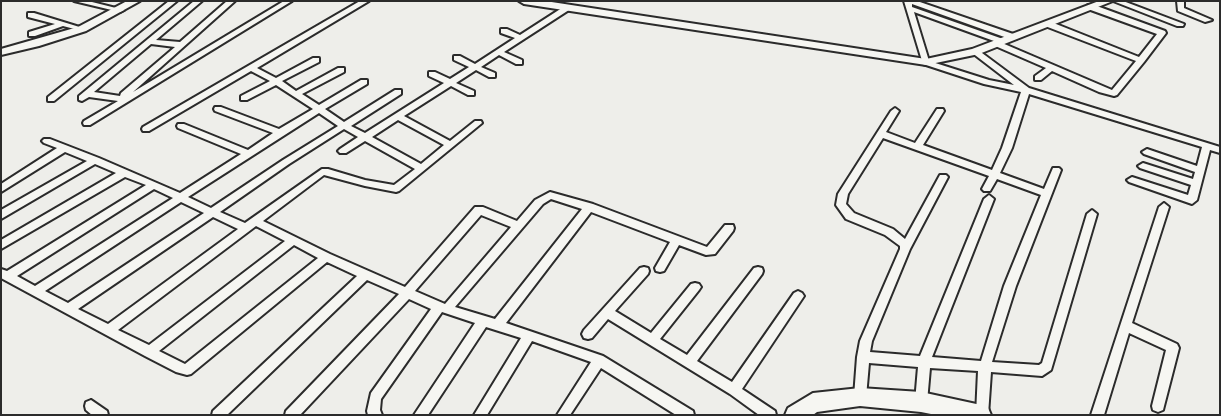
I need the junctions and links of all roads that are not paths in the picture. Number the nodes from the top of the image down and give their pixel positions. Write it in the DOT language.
graph roads {
  1 [pos="77,1"];
  2 [pos="135,1"];
  3 [pos="174,1"];
  4 [pos="199,1"];
  5 [pos="232,1"];
  6 [pos="289,1"];
  7 [pos="366,1"];
  8 [pos="524,1"];
  9 [pos="1108,1"];
  10 [pos="1116,1"];
  11 [pos="1180,1"];
  12 [pos="908,4"];
  13 [pos="1091,7"];
  14 [pos="568,8"];
  15 [pos="120,10"];
  16 [pos="31,15"];
  17 [pos="1208,20"];
  18 [pos="63,24"];
  19 [pos="1048,24"];
  20 [pos="1180,24"];
  21 [pos="82,29"];
  22 [pos="504,31"];
  23 [pos="32,34"];
  24 [pos="1013,36"];
  25 [pos="520,38"];
  26 [pos="150,42"];
  27 [pos="998,42"];
  28 [pos="182,45"];
  29 [pos="1,52"];
  30 [pos="498,52"];
  31 [pos="975,52"];
  32 [pos="457,58"];
  33 [pos="316,60"];
  34 [pos="1141,60"];
  35 [pos="519,62"];
  36 [pos="926,62"];
  37 [pos="476,67"];
  38 [pos="251,68"];
  39 [pos="1052,68"];
  40 [pos="341,70"];
  41 [pos="432,74"];
  42 [pos="492,75"];
  43 [pos="1038,78"];
  44 [pos="276,81"];
  45 [pos="364,82"];
  46 [pos="450,83"];
  47 [pos="1026,90"];
  48 [pos="398,92"];
  49 [pos="471,93"];
  50 [pos="296,94"];
  51 [pos="244,98"];
  52 [pos="51,99"];
  53 [pos="122,99"];
  54 [pos="218,108"];
  55 [pos="320,109"];
  56 [pos="895,111"];
  57 [pos="940,111"];
  58 [pos="397,116"];
  59 [pos="478,122"];
  60 [pos="87,123"];
  61 [pos="343,125"];
  62 [pos="181,126"];
  63 [pos="146,129"];
  64 [pos="280,132"];
  65 [pos="882,134"];
  66 [pos="365,136"];
  67 [pos="47,141"];
  68 [pos="451,144"];
  69 [pos="1207,146"];
  70 [pos="916,147"];
  71 [pos="64,148"];
  72 [pos="1220,150"];
  73 [pos="343,151"];
  74 [pos="1147,152"];
  75 [pos="248,153"];
  76 [pos="96,160"];
  77 [pos="1143,166"];
  78 [pos="421,168"];
  79 [pos="1056,170"];
  80 [pos="1200,170"];
  81 [pos="125,172"];
  82 [pos="994,174"];
  83 [pos="943,177"];
  84 [pos="1132,180"];
  85 [pos="1196,183"];
  86 [pos="154,185"];
  87 [pos="1,189"];
  88 [pos="1046,193"];
  89 [pos="181,198"];
  90 [pos="589,206"];
  91 [pos="1164,206"];
  92 [pos="211,212"];
  93 [pos="1092,214"];
  94 [pos="1,215"];
  95 [pos="251,224"];
  96 [pos="519,226"];
  97 [pos="728,228"];
  98 [pos="677,239"];
  99 [pos="293,240"];
  100 [pos="1,245"];
  101 [pos="905,249"];
  102 [pos="326,257"];
  103 [pos="660,268"];
  104 [pos="644,271"];
  105 [pos="758,271"];
  106 [pos="4,274"];
  107 [pos="366,274"];
  108 [pos="695,287"];
  109 [pos="36,291"];
  110 [pos="408,292"];
  111 [pos="798,296"];
  112 [pos="444,308"];
  113 [pos="69,309"];
  114 [pos="608,313"];
  115 [pos="484,320"];
  116 [pos="1125,325"];
  117 [pos="497,326"];
  118 [pos="108,330"];
  119 [pos="588,334"];
  120 [pos="530,335"];
  121 [pos="652,340"];
  122 [pos="149,352"];
  123 [pos="863,357"];
  124 [pos="599,360"];
  125 [pos="689,362"];
  126 [pos="924,362"];
  127 [pos="985,366"];
  128 [pos="734,390"];
  129 [pos="860,397"];
  130 [pos="921,402"];
  131 [pos="1158,406"];
  132 [pos="218,415"];
  133 [pos="291,415"];
  134 [pos="376,415"];
  135 [pos="420,415"];
  136 [pos="480,415"];
  137 [pos="563,415"];
  138 [pos="688,415"];
  139 [pos="770,415"];
  140 [pos="794,415"];
  141 [pos="981,415"];
  142 [pos="1097,415"];
  1 -- 15 [label="street"];
  2 -- 15 [label="street"];
  3 -- 52 [label="street"];
  4 -- 26 [label="street"];
  5 -- 28 [label="street"];
  6 -- 53 [label="street"];
  7 -- 38 [label="street"];
  8 -- 14 [label="street"];
  9 -- 13 [label="street"];
  10 -- 20 [label="street"];
  11 -- 17 [label="street"];
  12 -- 24 [label="street"];
  12 -- 27 [label="street"];
  12 -- 36 [label="street"];
  13 -- 19 [label="street"];
  13 -- 34 [label="street"];
  14 -- 25 [label="street"];
  14 -- 36 [label="street"];
  15 -- 21 [label="street"];
  16 -- 18 [label="street"];
  18 -- 21 [label="street"];
  18 -- 23 [label="street"];
  19 -- 24 [label="street"];
  19 -- 34 [label="street"];
  21 -- 29 [label="street"];
  22 -- 25 [label="street"];
  24 -- 27 [label="street"];
  25 -- 30 [label="street"];
  26 -- 28 [label="street"];
  26 -- 53 [label="street"];
  27 -- 31 [label="street"];
  27 -- 39 [label="street"];
  28 -- 53 [label="street"];
  30 -- 35 [label="street"];
  30 -- 37 [label="street"];
  31 -- 36 [label="street"];
  31 -- 47 [label="street"];
  32 -- 37 [label="street"];
  33 -- 44 [label="street"];
  34 -- 39 [label="street"];
  36 -- 47 [label="street"];
  37 -- 42 [label="street"];
  37 -- 46 [label="street"];
  38 -- 44 [label="street"];
  38 -- 63 [label="street"];
  39 -- 43 [label="street"];
  40 -- 50 [label="street"];
  41 -- 46 [label="street"];
  44 -- 50 [label="street"];
  44 -- 51 [label="street"];
  45 -- 55 [label="street"];
  46 -- 49 [label="street"];
  46 -- 58 [label="street"];
  47 -- 69 [label="street"];
  47 -- 82 [label="street"];
  48 -- 61 [label="street"];
  50 -- 55 [label="street"];
  53 -- 60 [label="street"];
  54 -- 64 [label="street"];
  55 -- 61 [label="street"];
  55 -- 64 [label="street"];
  56 -- 65 [label="street"];
  57 -- 70 [label="street"];
  58 -- 66 [label="street"];
  58 -- 68 [label="street"];
  59 -- 68 [label="street"];
  61 -- 66 [label="street"];
  61 -- 92 [label="street"];
  62 -- 75 [label="street"];
  64 -- 75 [label="street"];
  65 -- 70 [label="street"];
  65 -- 101 [label="street"];
  66 -- 73 [label="street"];
  66 -- 78 [label="street"];
  67 -- 71 [label="street"];
  68 -- 78 [label="street"];
  69 -- 72 [label="street"];
  69 -- 80 [label="street"];
  70 -- 82 [label="street"];
  71 -- 76 [label="street"];
  71 -- 87 [label="street"];
  74 -- 80 [label="street"];
  75 -- 89 [label="street"];
  76 -- 81 [label="street"];
  76 -- 94 [label="street"];
  77 -- 85 [label="street"];
  78 -- 95 [label="street"];
  79 -- 88 [label="street"];
  80 -- 85 [label="street"];
  81 -- 86 [label="street"];
  81 -- 100 [label="street"];
  82 -- 88 [label="street"];
  82 -- 126 [label="street"];
  83 -- 101 [label="street"];
  84 -- 85 [label="street"];
  86 -- 89 [label="street"];
  86 -- 106 [label="street"];
  88 -- 127 [label="street"];
  89 -- 92 [label="street"];
  89 -- 109 [label="street"];
  90 -- 96 [label="street"];
  90 -- 98 [label="street"];
  90 -- 117 [label="street"];
  91 -- 116 [label="street"];
  92 -- 95 [label="street"];
  92 -- 113 [label="street"];
  93 -- 127 [label="street"];
  95 -- 99 [label="street"];
  95 -- 118 [label="street"];
  96 -- 110 [label="street"];
  96 -- 112 [label="street"];
  97 -- 98 [label="street"];
  98 -- 103 [label="street"];
  99 -- 102 [label="street"];
  99 -- 122 [label="street"];
  101 -- 123 [label="street"];
  102 -- 107 [label="street"];
  102 -- 122 [label="street"];
  104 -- 114 [label="street"];
  105 -- 125 [label="street"];
  106 -- 109 [label="street"];
  107 -- 110 [label="street"];
  107 -- 132 [label="street"];
  108 -- 121 [label="street"];
  109 -- 113 [label="street"];
  110 -- 112 [label="street"];
  110 -- 133 [label="street"];
  111 -- 128 [label="street"];
  112 -- 115 [label="street"];
  112 -- 134 [label="street"];
  113 -- 118 [label="street"];
  114 -- 119 [label="street"];
  114 -- 121 [label="street"];
  115 -- 117 [label="street"];
  115 -- 135 [label="street"];
  116 -- 131 [label="street"];
  116 -- 142 [label="street"];
  117 -- 120 [label="street"];
  118 -- 122 [label="street"];
  120 -- 124 [label="street"];
  120 -- 136 [label="street"];
  121 -- 125 [label="street"];
  123 -- 126 [label="street"];
  123 -- 129 [label="street"];
  124 -- 137 [label="street"];
  124 -- 138 [label="street"];
  125 -- 128 [label="street"];
  126 -- 127 [label="street"];
  126 -- 130 [label="street"];
  127 -- 141 [label="street"];
  128 -- 139 [label="street"];
  129 -- 130 [label="main road"];
  129 -- 140 [label="main road"];
  130 -- 141 [label="main road"];
}
